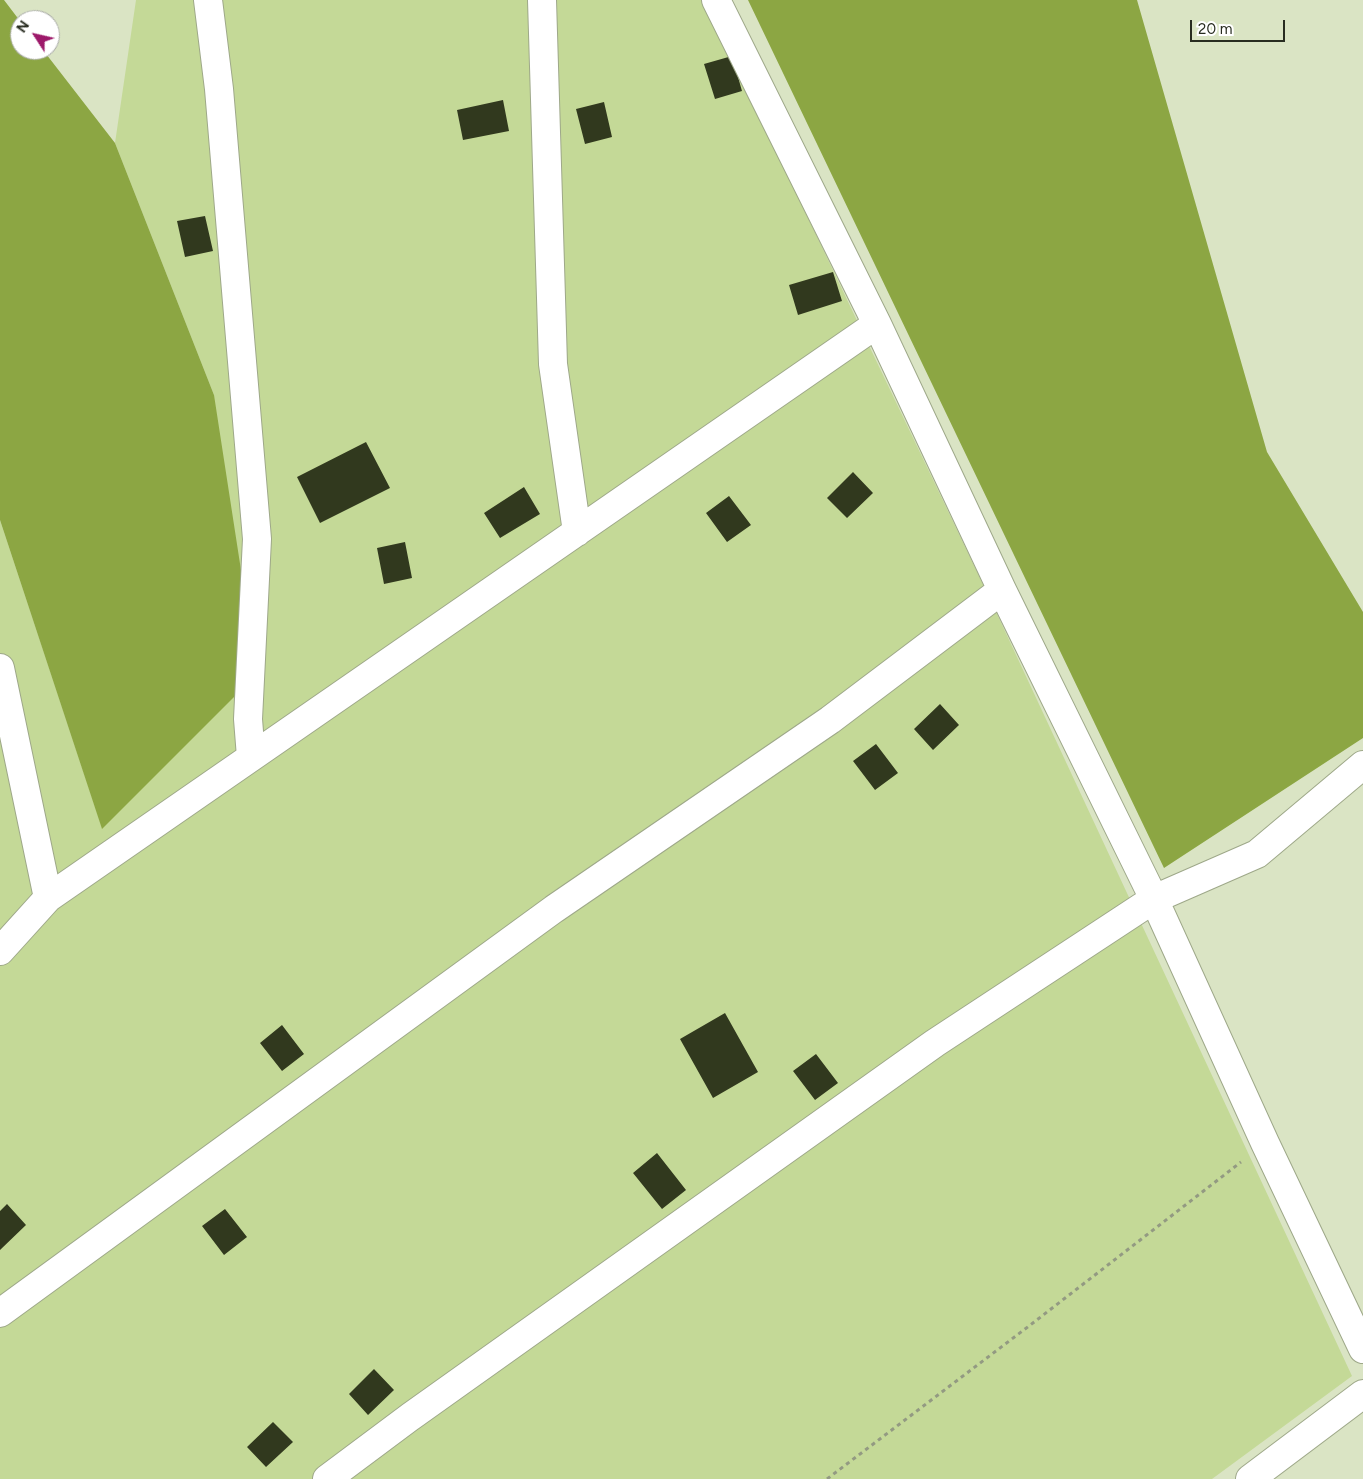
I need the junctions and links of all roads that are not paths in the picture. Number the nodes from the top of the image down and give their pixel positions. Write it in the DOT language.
graph roads {
  1 [pos="208,0"];
  2 [pos="542,0"];
  3 [pos="716,0"];
  4 [pos="877,324"];
  5 [pos="578,532"];
  6 [pos="1002,590"];
  7 [pos="0,668"];
  8 [pos="251,757"];
  9 [pos="1363,765"];
  10 [pos="48,898"];
  11 [pos="1154,899"];
  12 [pos="0,951"];
  13 [pos="0,1313"];
  14 [pos="1363,1349"];
  15 [pos="1363,1394"];
  16 [pos="327,1479"];
  17 [pos="1250,1479"];
  1 -- 8 [label="street"];
  2 -- 5 [label="street"];
  3 -- 4 [label="street"];
  4 -- 5 [label="street"];
  4 -- 6 [label="street"];
  5 -- 8 [label="street"];
  6 -- 11 [label="street"];
  6 -- 13 [label="street"];
  7 -- 10 [label="street"];
  8 -- 10 [label="street"];
  9 -- 11 [label="street"];
  10 -- 12 [label="street"];
  11 -- 14 [label="street"];
  11 -- 16 [label="street"];
  15 -- 17 [label="street"];
}
